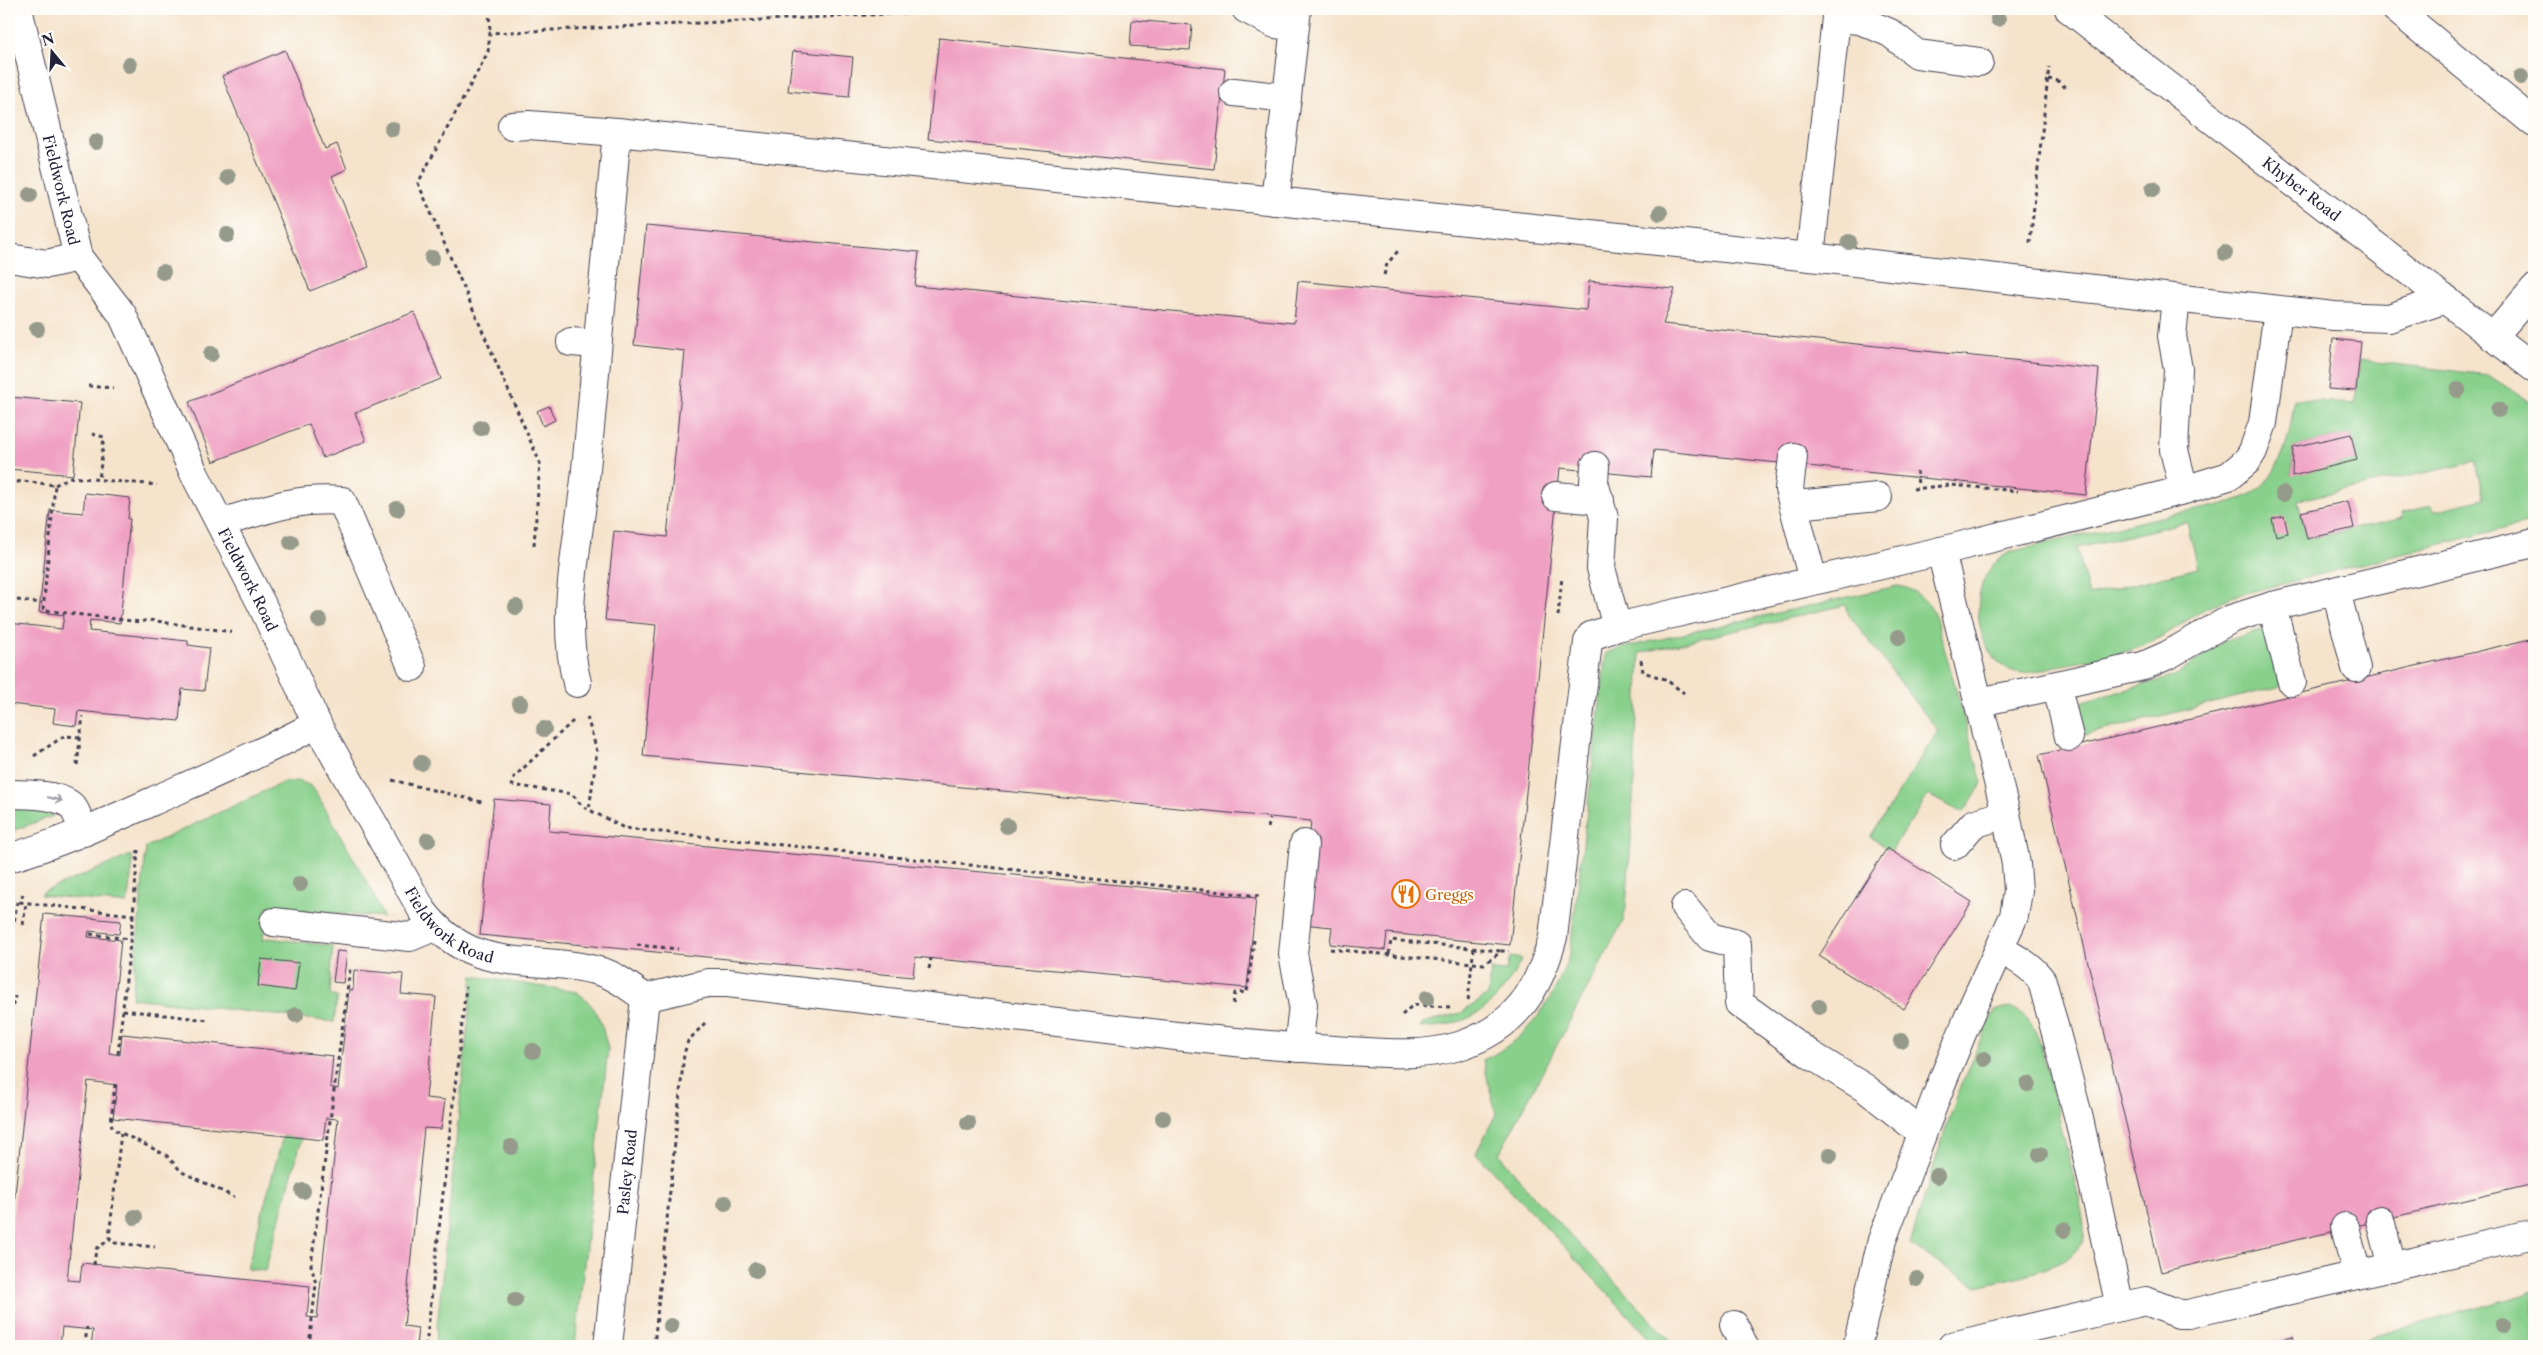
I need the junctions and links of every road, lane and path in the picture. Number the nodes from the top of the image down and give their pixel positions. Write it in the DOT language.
graph roads {
  1 [pos="18,9"];
  2 [pos="489,9"];
  3 [pos="1246,9"];
  4 [pos="2069,9"];
  5 [pos="2396,9"];
  6 [pos="1836,13"];
  7 [pos="1296,18"];
  8 [pos="490,33"];
  9 [pos="1979,62"];
  10 [pos="2049,67"];
  11 [pos="2048,78"];
  12 [pos="2067,90"];
  13 [pos="1234,92"];
  14 [pos="1287,98"];
  15 [pos="2534,123"];
  16 [pos="512,126"];
  17 [pos="617,132"];
  18 [pos="1275,201"];
  19 [pos="78,257"];
  20 [pos="1810,257"];
  21 [pos="9,258"];
  22 [pos="2026,281"];
  23 [pos="2534,289"];
  24 [pos="2176,299"];
  25 [pos="2446,299"];
  26 [pos="2278,310"];
  27 [pos="2494,338"];
  28 [pos="2534,368"];
  29 [pos="92,434"];
  30 [pos="1793,457"];
  31 [pos="1595,466"];
  32 [pos="1917,471"];
  33 [pos="195,474"];
  34 [pos="99,480"];
  35 [pos="9,484"];
  36 [pos="55,485"];
  37 [pos="1918,488"];
  38 [pos="2184,490"];
  39 [pos="2022,493"];
  40 [pos="1556,496"];
  41 [pos="1878,498"];
  42 [pos="1600,500"];
  43 [pos="1794,508"];
  44 [pos="220,524"];
  45 [pos="9,540"];
  46 [pos="14,540"];
  47 [pos="2534,542"];
  48 [pos="1941,551"];
  49 [pos="1813,580"];
  50 [pos="2336,591"];
  51 [pos="9,599"];
  52 [pos="42,603"];
  53 [pos="2272,606"];
  54 [pos="1617,627"];
  55 [pos="242,633"];
  56 [pos="1640,657"];
  57 [pos="412,667"];
  58 [pos="2356,668"];
  59 [pos="2292,682"];
  60 [pos="577,683"];
  61 [pos="2057,687"];
  62 [pos="1684,694"];
  63 [pos="1980,702"];
  64 [pos="83,716"];
  65 [pos="574,720"];
  66 [pos="317,724"];
  67 [pos="80,736"];
  68 [pos="2069,738"];
  69 [pos="30,760"];
  70 [pos="77,763"];
  71 [pos="384,778"];
  72 [pos="9,794"];
  73 [pos="482,802"];
  74 [pos="589,810"];
  75 [pos="2006,814"];
  76 [pos="84,832"];
  77 [pos="137,844"];
  78 [pos="1304,844"];
  79 [pos="1955,845"];
  80 [pos="9,858"];
  81 [pos="1260,889"];
  82 [pos="28,891"];
  83 [pos="1259,896"];
  84 [pos="9,901"];
  85 [pos="18,902"];
  86 [pos="26,903"];
  87 [pos="1258,905"];
  88 [pos="1685,907"];
  89 [pos="133,915"];
  90 [pos="274,922"];
  91 [pos="23,925"];
  92 [pos="9,926"];
  93 [pos="434,927"];
  94 [pos="90,934"];
  95 [pos="1254,934"];
  96 [pos="130,939"];
  97 [pos="1294,945"];
  98 [pos="1474,948"];
  99 [pos="2000,950"];
  100 [pos="1502,951"];
  101 [pos="1389,954"];
  102 [pos="1472,964"];
  103 [pos="351,967"];
  104 [pos="466,984"];
  105 [pos="15,996"];
  106 [pos="1234,996"];
  107 [pos="645,998"];
  108 [pos="1466,1006"];
  109 [pos="1457,1008"];
  110 [pos="123,1010"];
  111 [pos="9,1012"];
  112 [pos="1398,1018"];
  113 [pos="208,1020"];
  114 [pos="706,1022"];
  115 [pos="1298,1048"];
  116 [pos="118,1054"];
  117 [pos="115,1084"];
  118 [pos="1922,1133"];
  119 [pos="120,1134"];
  120 [pos="234,1198"];
  121 [pos="2380,1220"];
  122 [pos="2345,1227"];
  123 [pos="2534,1234"];
  124 [pos="110,1240"];
  125 [pos="155,1248"];
  126 [pos="94,1265"];
  127 [pos="2392,1267"];
  128 [pos="2357,1276"];
  129 [pos="2120,1307"];
  130 [pos="87,1328"];
  131 [pos="85,1346"];
  132 [pos="309,1346"];
  133 [pos="426,1346"];
  134 [pos="608,1346"];
  135 [pos="654,1346"];
  136 [pos="1857,1346"];
  137 [pos="1952,1346"];
  1 -- 19 [label="lane, Fieldwork Road"];
  2 -- 8 [label="path"];
  3 -- 7 [label="lane"];
  4 -- 25 [label="lane, Khyber Road"];
  5 -- 15 [label="lane"];
  6 -- 9 [label="lane"];
  6 -- 20 [label="lane"];
  7 -- 14 [label="lane"];
  10 -- 11 [label="path"];
  11 -- 12 [label="path"];
  11 -- 22 [label="path"];
  13 -- 14 [label="lane"];
  14 -- 18 [label="lane"];
  16 -- 17 [label="lane"];
  17 -- 18 [label="lane"];
  17 -- 60 [label="lane"];
  18 -- 20 [label="lane"];
  19 -- 21 [label="lane"];
  19 -- 33 [label="lane, Fieldwork Road"];
  20 -- 22 [label="lane"];
  22 -- 24 [label="lane"];
  23 -- 27 [label="lane"];
  24 -- 26 [label="lane"];
  24 -- 38 [label="lane"];
  25 -- 26 [label="lane"];
  25 -- 27 [label="lane, Khyber Road"];
  26 -- 38 [label="lane"];
  27 -- 28 [label="lane, Khyber Road"];
  29 -- 34 [label="path"];
  30 -- 43 [label="lane"];
  31 -- 42 [label="lane"];
  32 -- 37 [label="path"];
  33 -- 34 [label="path"];
  33 -- 44 [label="lane, Fieldwork Road"];
  34 -- 36 [label="path"];
  35 -- 36 [label="path"];
  36 -- 52 [label="path"];
  37 -- 39 [label="path"];
  37 -- 41 [label="path"];
  38 -- 48 [label="lane"];
  40 -- 42 [label="lane"];
  41 -- 43 [label="lane"];
  42 -- 54 [label="lane"];
  43 -- 49 [label="lane"];
  44 -- 57 [label="lane"];
  44 -- 66 [label="lane, Fieldwork Road"];
  45 -- 46 [label="path"];
  47 -- 50 [label="lane"];
  48 -- 49 [label="lane"];
  48 -- 63 [label="lane"];
  49 -- 54 [label="lane"];
  50 -- 53 [label="lane"];
  50 -- 58 [label="lane"];
  51 -- 52 [label="path"];
  52 -- 55 [label="path"];
  53 -- 59 [label="lane"];
  53 -- 61 [label="lane"];
  54 -- 115 [label="lane"];
  56 -- 62 [label="path"];
  60 -- 74 [label="path"];
  61 -- 63 [label="lane"];
  61 -- 68 [label="lane"];
  63 -- 75 [label="lane"];
  64 -- 67 [label="path"];
  65 -- 74 [label="path"];
  66 -- 76 [label="lane"];
  66 -- 93 [label="lane, Fieldwork Road"];
  67 -- 69 [label="path"];
  67 -- 70 [label="path"];
  71 -- 73 [label="path"];
  72 -- 76 [label="lane, one-way"];
  74 -- 83 [label="path"];
  75 -- 79 [label="lane"];
  75 -- 99 [label="lane"];
  76 -- 80 [label="lane"];
  77 -- 89 [label="path"];
  78 -- 97 [label="lane"];
  81 -- 83 [label="path"];
  82 -- 85 [label="path"];
  83 -- 87 [label="path"];
  84 -- 85 [label="path"];
  85 -- 86 [label="path"];
  85 -- 92 [label="path"];
  86 -- 89 [label="path"];
  86 -- 91 [label="path"];
  88 -- 118 [label="lane"];
  89 -- 96 [label="path"];
  90 -- 93 [label="lane"];
  93 -- 107 [label="lane, Fieldwork Road"];
  94 -- 96 [label="path"];
  95 -- 106 [label="path"];
  96 -- 110 [label="path"];
  97 -- 101 [label="path"];
  97 -- 115 [label="lane"];
  98 -- 100 [label="path"];
  98 -- 101 [label="path"];
  98 -- 102 [label="path"];
  99 -- 118 [label="lane"];
  99 -- 129 [label="lane"];
  101 -- 102 [label="path"];
  102 -- 108 [label="path"];
  103 -- 132 [label="path"];
  104 -- 133 [label="path"];
  105 -- 111 [label="path"];
  107 -- 115 [label="lane"];
  107 -- 134 [label="lane, Pasley Road"];
  109 -- 112 [label="path"];
  110 -- 113 [label="path"];
  110 -- 116 [label="path"];
  114 -- 135 [label="path"];
  117 -- 119 [label="path"];
  118 -- 136 [label="lane"];
  119 -- 120 [label="path"];
  119 -- 124 [label="path"];
  121 -- 127 [label="lane"];
  122 -- 128 [label="lane"];
  123 -- 127 [label="lane"];
  124 -- 125 [label="path"];
  124 -- 126 [label="path"];
  127 -- 128 [label="lane"];
  128 -- 129 [label="lane"];
  129 -- 137 [label="lane"];
  130 -- 131 [label="path"];
}
